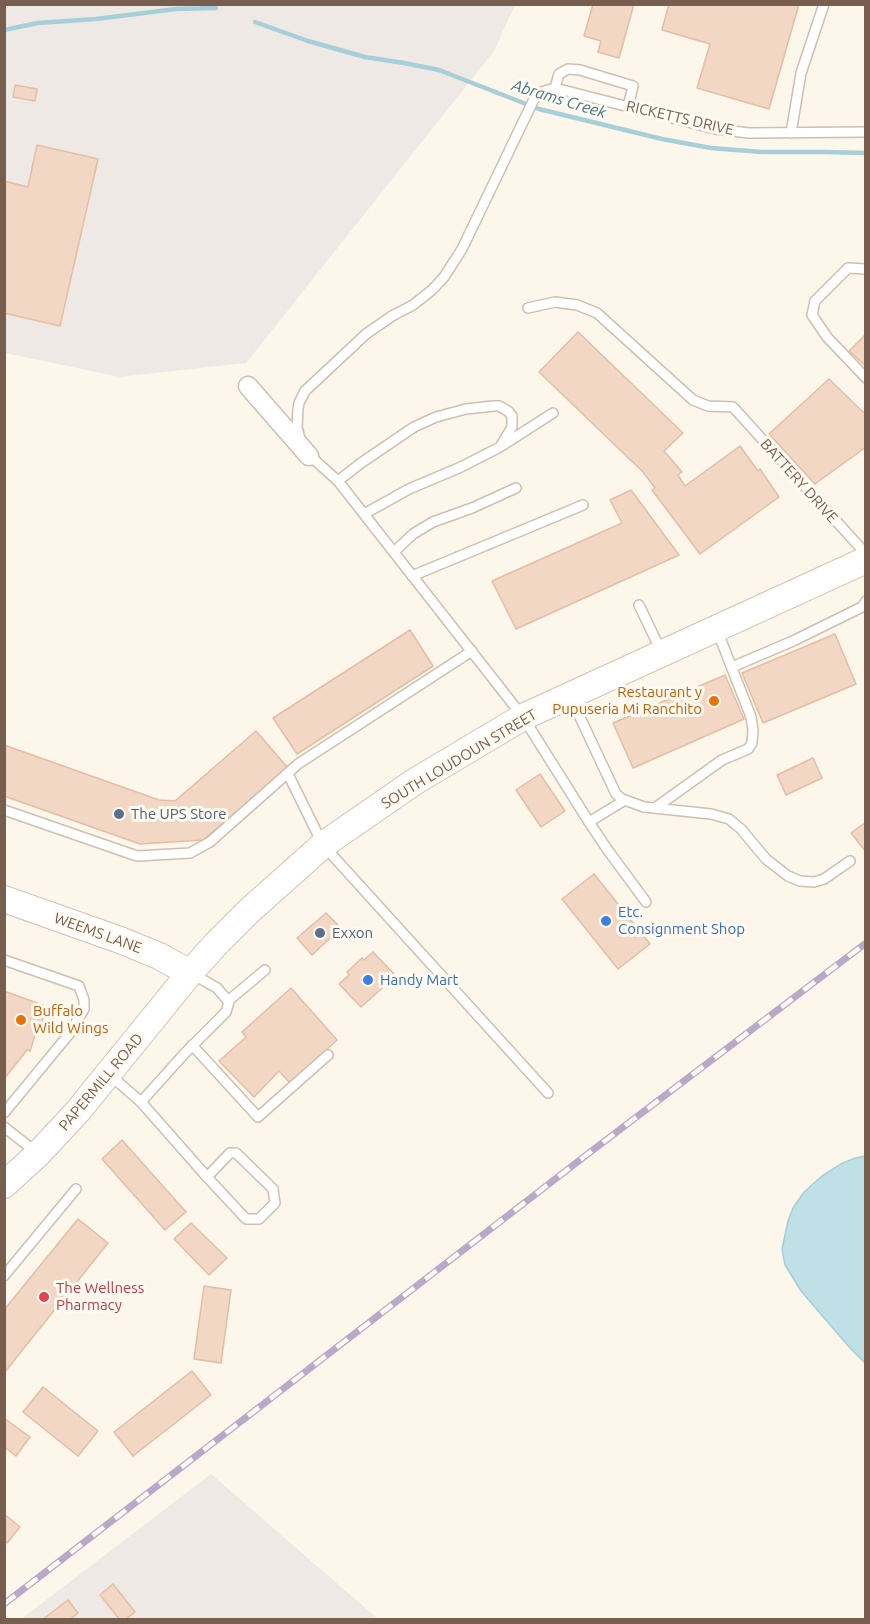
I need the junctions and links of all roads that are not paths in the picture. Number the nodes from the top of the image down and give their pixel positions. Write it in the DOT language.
graph roads {
  1 [pos="825,4"];
  2 [pos="555,88"];
  3 [pos="628,106"];
  4 [pos="866,132"];
  5 [pos="791,133"];
  6 [pos="866,270"];
  7 [pos="528,308"];
  8 [pos="866,378"];
  9 [pos="248,387"];
  10 [pos="553,413"];
  11 [pos="500,447"];
  12 [pos="309,456"];
  13 [pos="338,482"];
  14 [pos="516,488"];
  15 [pos="583,505"];
  16 [pos="364,514"];
  17 [pos="394,552"];
  18 [pos="863,562"];
  19 [pos="412,576"];
  20 [pos="866,601"];
  21 [pos="639,605"];
  22 [pos="716,628"];
  23 [pos="472,651"];
  24 [pos="661,653"];
  25 [pos="732,667"];
  26 [pos="570,695"];
  27 [pos="524,717"];
  28 [pos="288,774"];
  29 [pos="625,800"];
  30 [pos="654,808"];
  31 [pos="4,810"];
  32 [pos="589,822"];
  33 [pos="323,845"];
  34 [pos="849,861"];
  35 [pos="4,899"];
  36 [pos="646,902"];
  37 [pos="4,960"];
  38 [pos="265,970"];
  39 [pos="190,973"];
  40 [pos="228,1001"];
  41 [pos="192,1046"];
  42 [pos="328,1055"];
  43 [pos="109,1074"];
  44 [pos="548,1093"];
  45 [pos="141,1102"];
  46 [pos="4,1113"];
  47 [pos="4,1127"];
  48 [pos="38,1154"];
  49 [pos="207,1177"];
  50 [pos="4,1185"];
  51 [pos="76,1189"];
  52 [pos="4,1276"];
  1 -- 5 [label="lane"];
  2 -- 3 [label="lane, RICKETTS DRIVE"];
  2 -- 3 [label="lane"];
  2 -- 12 [label="lane"];
  3 -- 5 [label="lane, RICKETTS DRIVE"];
  4 -- 5 [label="lane, RICKETTS DRIVE"];
  6 -- 8 [label="lane"];
  7 -- 18 [label="lane, BATTERY DRIVE"];
  9 -- 12 [label="street"];
  10 -- 11 [label="lane"];
  11 -- 13 [label="lane"];
  11 -- 16 [label="lane"];
  12 -- 13 [label="lane"];
  13 -- 16 [label="lane"];
  14 -- 17 [label="lane"];
  15 -- 19 [label="lane"];
  16 -- 17 [label="lane"];
  17 -- 19 [label="lane"];
  18 -- 22 [label="main road, SOUTH LOUDOUN STREET"];
  19 -- 23 [label="lane"];
  20 -- 25 [label="lane"];
  21 -- 24 [label="lane"];
  22 -- 24 [label="main road, SOUTH LOUDOUN STREET"];
  22 -- 25 [label="lane"];
  23 -- 27 [label="lane"];
  23 -- 28 [label="lane"];
  24 -- 26 [label="main road, SOUTH LOUDOUN STREET"];
  25 -- 30 [label="lane"];
  26 -- 27 [label="main road, SOUTH LOUDOUN STREET"];
  26 -- 29 [label="lane"];
  27 -- 32 [label="lane"];
  27 -- 33 [label="main road, SOUTH LOUDOUN STREET"];
  28 -- 31 [label="lane"];
  28 -- 33 [label="lane"];
  29 -- 30 [label="lane"];
  29 -- 32 [label="lane"];
  30 -- 34 [label="lane"];
  32 -- 36 [label="lane"];
  33 -- 39 [label="main road, SOUTH LOUDOUN STREET"];
  33 -- 44 [label="lane"];
  35 -- 39 [label="main road, WEEMS LANE"];
  37 -- 46 [label="lane"];
  38 -- 40 [label="lane"];
  39 -- 40 [label="lane"];
  39 -- 43 [label="main road, PAPERMILL ROAD"];
  40 -- 41 [label="lane"];
  41 -- 42 [label="lane"];
  41 -- 45 [label="lane"];
  43 -- 45 [label="lane"];
  43 -- 48 [label="main road, PAPERMILL ROAD"];
  45 -- 49 [label="lane"];
  47 -- 48 [label="lane"];
  48 -- 50 [label="main road, PAPERMILL ROAD"];
  49 -- 49 [label="lane"];
  51 -- 52 [label="lane"];
}
